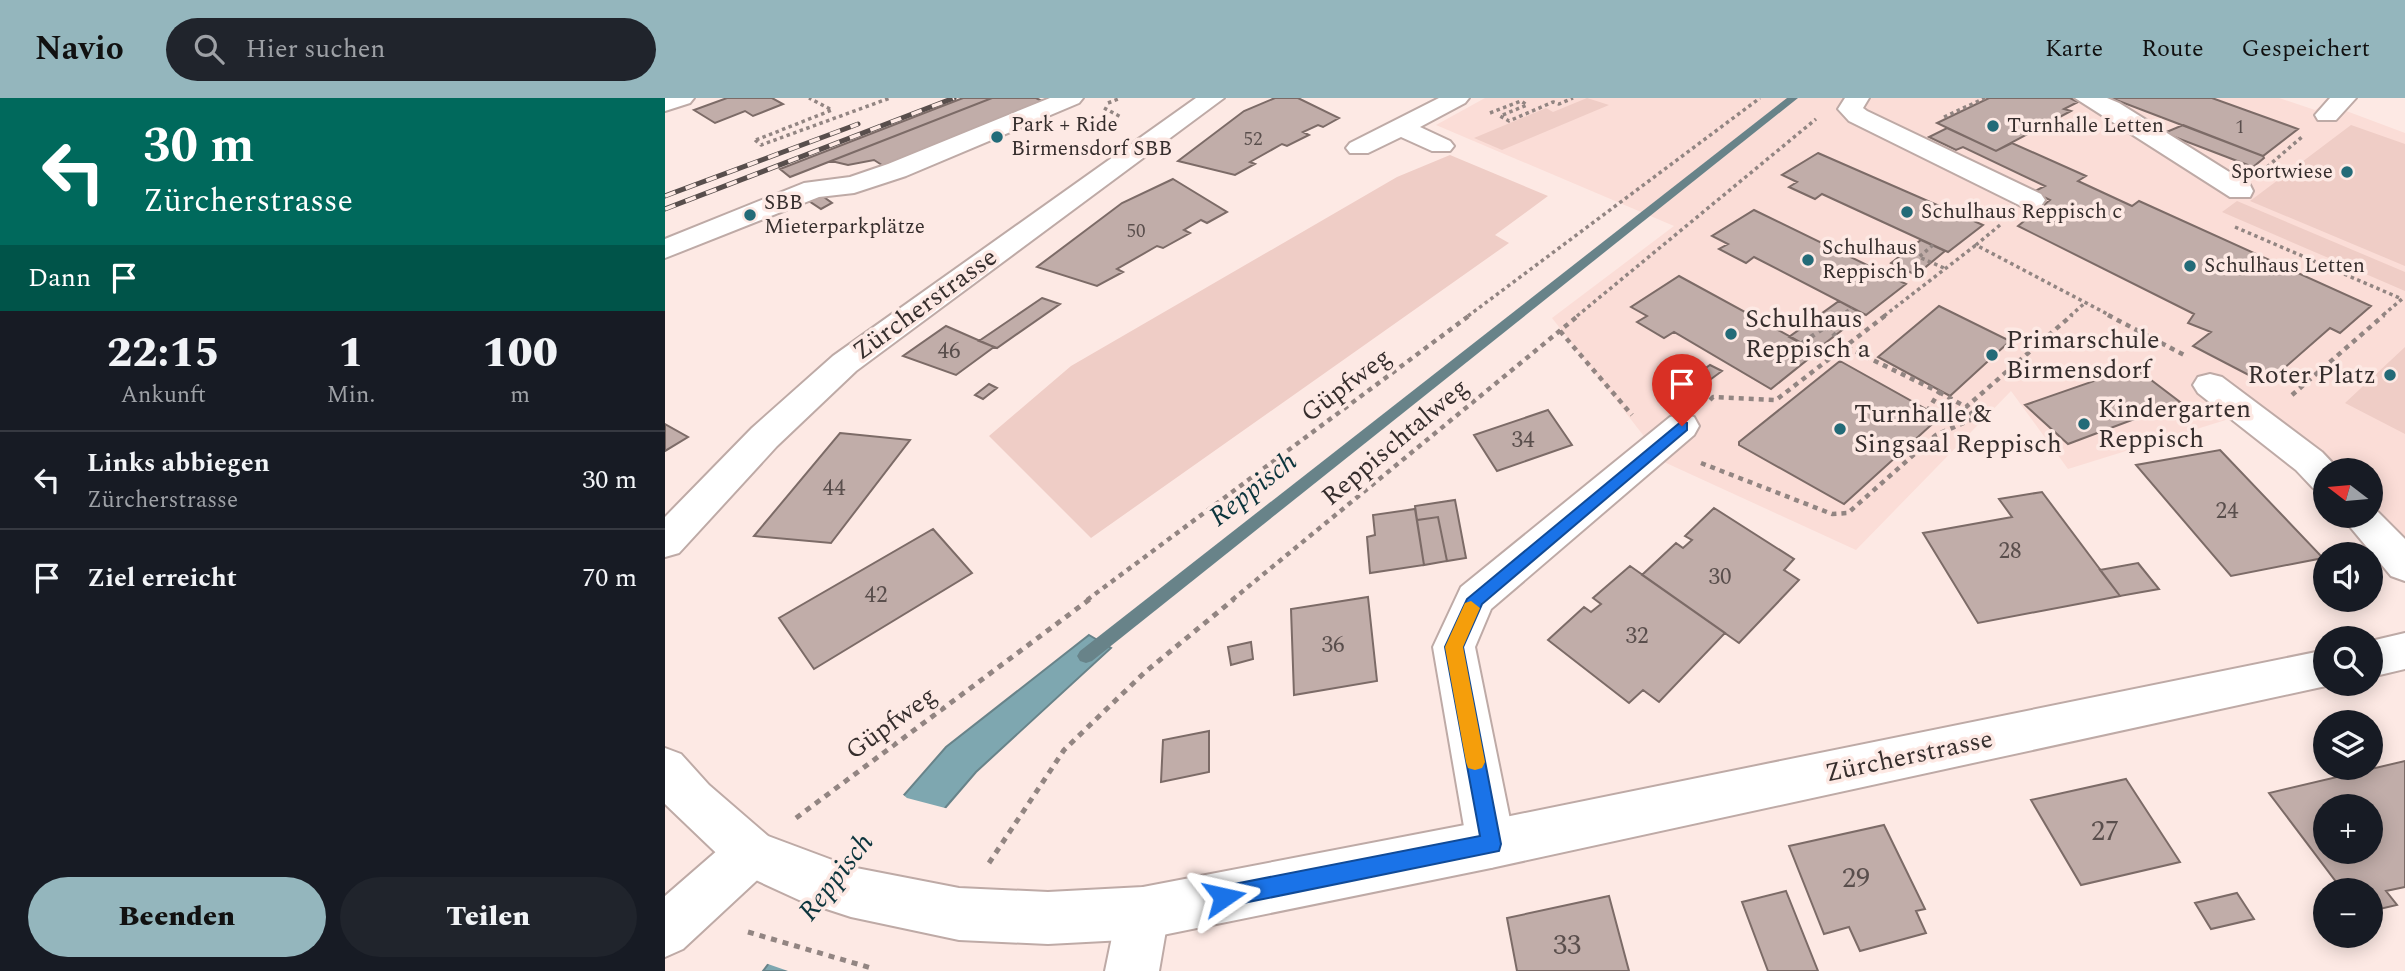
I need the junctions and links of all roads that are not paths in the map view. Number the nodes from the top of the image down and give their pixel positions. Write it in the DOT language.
graph roads {
  1 [pos="682,98"];
  2 [pos="1071,98"];
  3 [pos="1212,98"];
  4 [pos="1457,98"];
  5 [pos="2087,98"];
  6 [pos="1854,100"];
  7 [pos="665,104"];
  8 [pos="1400,127"];
  9 [pos="1437,144"];
  10 [pos="1359,148"];
  11 [pos="2240,191"];
  12 [pos="2031,200"];
  13 [pos="665,249"];
  14 [pos="2210,385"];
  15 [pos="1670,436"];
  16 [pos="2313,465"];
  17 [pos="2371,528"];
  18 [pos="665,542"];
  19 [pos="2405,565"];
  20 [pos="2405,651"];
  21 [pos="2383,656"];
  22 [pos="2313,671"];
  23 [pos="665,769"];
  24 [pos="1491,844"];
  25 [pos="751,853"];
  26 [pos="1143,913"];
  27 [pos="665,931"];
  28 [pos="1132,971"];
  1 -- 7 [label="street"];
  2 -- 13 [label="street"];
  3 -- 18 [label="street, Zürcherstrasse"];
  4 -- 8 [label="street"];
  5 -- 11 [label="street"];
  6 -- 12 [label="street"];
  8 -- 9 [label="street"];
  8 -- 10 [label="street"];
  14 -- 16 [label="street"];
  15 -- 24 [label="street"];
  17 -- 19 [label="street"];
  20 -- 21 [label="street"];
  22 -- 24 [label="street, Zürcherstrasse"];
  23 -- 25 [label="street, Zürcherstrasse"];
  24 -- 26 [label="street, Zürcherstrasse"];
  25 -- 26 [label="street, Zürcherstrasse"];
  25 -- 27 [label="street"];
  26 -- 28 [label="street"];
}
